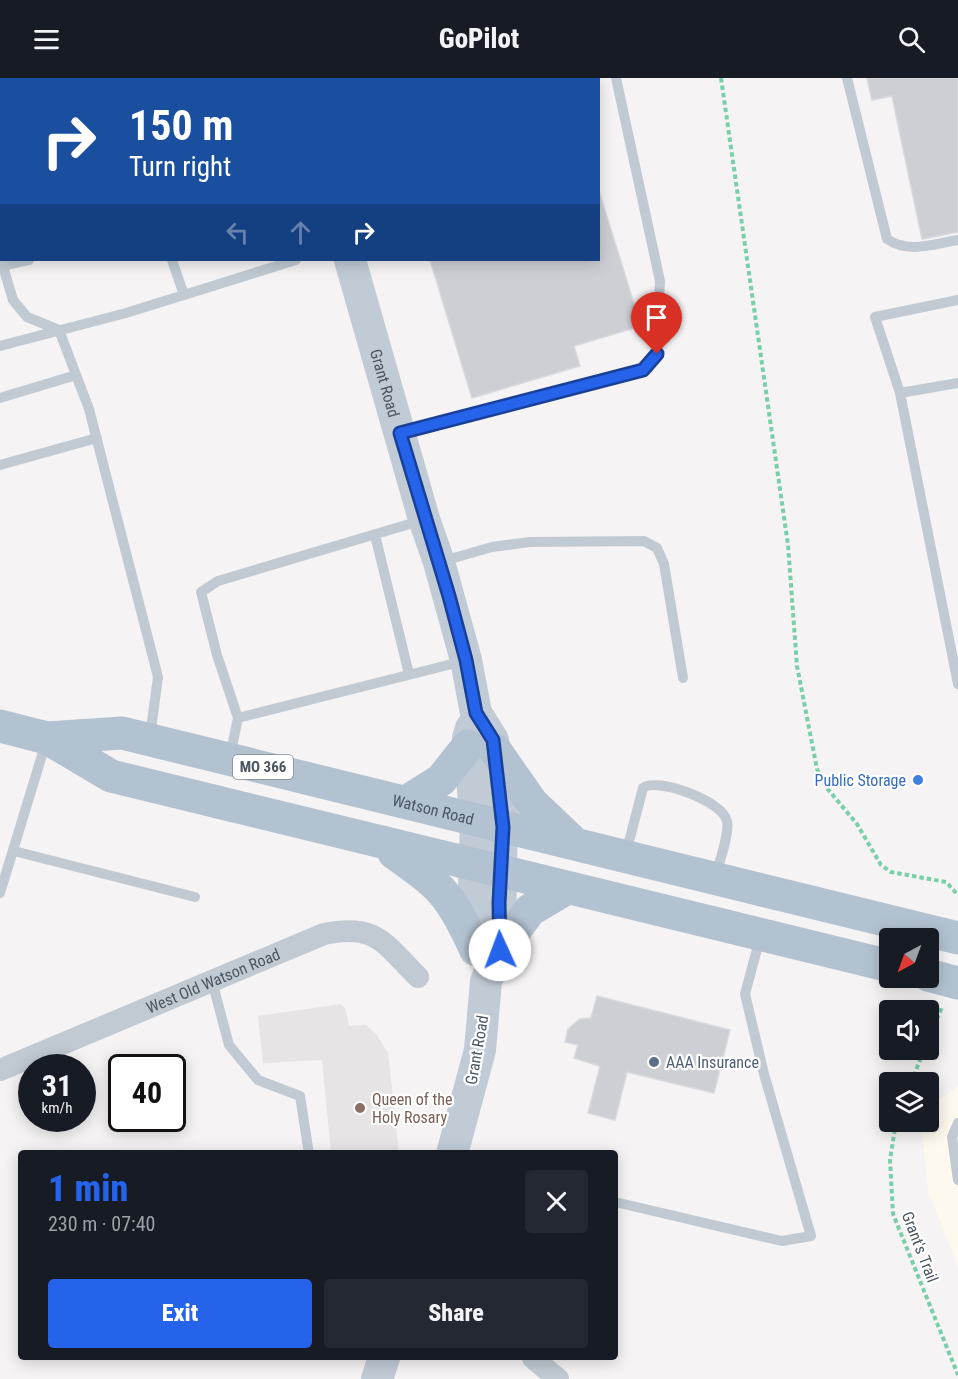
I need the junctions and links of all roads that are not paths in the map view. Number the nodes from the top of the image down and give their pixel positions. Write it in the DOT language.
graph roads {
  1 [pos="616,78"];
  2 [pos="847,78"];
  3 [pos="958,240"];
  4 [pos="2,261"];
  5 [pos="172,261"];
  6 [pos="293,261"];
  7 [pos="350,261"];
  8 [pos="184,295"];
  9 [pos="958,300"];
  10 [pos="59,330"];
  11 [pos="0,346"];
  12 [pos="76,375"];
  13 [pos="958,383"];
  14 [pos="900,393"];
  15 [pos="0,398"];
  16 [pos="400,433"];
  17 [pos="97,438"];
  18 [pos="0,465"];
  19 [pos="424,519"];
  20 [pos="375,535"];
  21 [pos="440,562"];
  22 [pos="466,660"];
  23 [pos="409,674"];
  24 [pos="683,678"];
  25 [pos="958,684"];
  26 [pos="238,718"];
  27 [pos="0,726"];
  28 [pos="47,738"];
  29 [pos="150,740"];
  30 [pos="481,748"];
  31 [pos="229,759"];
  32 [pos="406,802"];
  33 [pos="489,824"];
  34 [pos="381,843"];
  35 [pos="575,844"];
  36 [pos="14,850"];
  37 [pos="625,856"];
  38 [pos="488,869"];
  39 [pos="715,879"];
  40 [pos="567,888"];
  41 [pos="0,893"];
  42 [pos="195,897"];
  43 [pos="761,935"];
  44 [pos="958,938"];
  45 [pos="487,948"];
  46 [pos="879,963"];
  47 [pos="418,977"];
  48 [pos="212,981"];
  49 [pos="0,1070"];
  50 [pos="958,1123"];
  51 [pos="308,1150"];
  52 [pos="453,1150"];
  53 [pos="958,1180"];
  54 [pos="618,1203"];
  55 [pos="383,1360"];
  56 [pos="535,1360"];
  57 [pos="377,1379"];
  58 [pos="558,1379"];
  1 -- 16 [label="lane"];
  2 -- 3 [label="lane"];
  4 -- 10 [label="lane"];
  5 -- 8 [label="lane"];
  6 -- 8 [label="lane"];
  7 -- 16 [label="street, Grant Road"];
  8 -- 10 [label="lane"];
  9 -- 14 [label="lane"];
  10 -- 11 [label="lane"];
  10 -- 12 [label="lane"];
  12 -- 15 [label="lane"];
  12 -- 17 [label="lane"];
  13 -- 14 [label="lane"];
  14 -- 25 [label="lane"];
  16 -- 19 [label="street, Grant Road"];
  17 -- 18 [label="lane"];
  17 -- 29 [label="lane"];
  19 -- 20 [label="lane"];
  19 -- 21 [label="street, Grant Road"];
  20 -- 23 [label="lane"];
  20 -- 26 [label="lane"];
  21 -- 22 [label="street, Grant Road"];
  21 -- 24 [label="lane"];
  22 -- 23 [label="lane"];
  22 -- 30 [label="street, Grant Road"];
  23 -- 26 [label="lane"];
  26 -- 31 [label="lane"];
  27 -- 28 [label="main road, Watson Road / MO 366"];
  28 -- 29 [label="main road, Watson Road / MO 366"];
  28 -- 34 [label="main road, Watson Road / MO 366"];
  28 -- 36 [label="lane"];
  29 -- 31 [label="main road, Watson Road / MO 366"];
  30 -- 32 [label="main road"];
  30 -- 33 [label="street, Grant Road"];
  30 -- 35 [label="main road"];
  31 -- 32 [label="main road, Watson Road / MO 366"];
  32 -- 33 [label="main road, Watson Road / MO 366"];
  33 -- 35 [label="main road, Watson Road / MO 366"];
  33 -- 38 [label="street, Grant Road"];
  34 -- 38 [label="main road, Watson Road / MO 366"];
  34 -- 45 [label="main road"];
  35 -- 37 [label="main road, Watson Road / MO 366"];
  36 -- 41 [label="lane"];
  36 -- 42 [label="lane"];
  37 -- 39 [label="main road, Watson Road / MO 366"];
  37 -- 39 [label="lane"];
  38 -- 40 [label="main road, Watson Road / MO 366"];
  38 -- 45 [label="street, Grant Road"];
  39 -- 44 [label="main road, Watson Road / MO 366"];
  40 -- 43 [label="main road, Watson Road / MO 366"];
  40 -- 45 [label="main road"];
  43 -- 46 [label="main road, Watson Road / MO 366"];
  43 -- 54 [label="lane"];
  45 -- 52 [label="street, Grant Road"];
  47 -- 48 [label="street, West Old Watson Road"];
  48 -- 49 [label="street, West Old Watson Road"];
  48 -- 51 [label="lane"];
  50 -- 53 [label="lane"];
  55 -- 57 [label="street"];
  56 -- 58 [label="street"];
}
